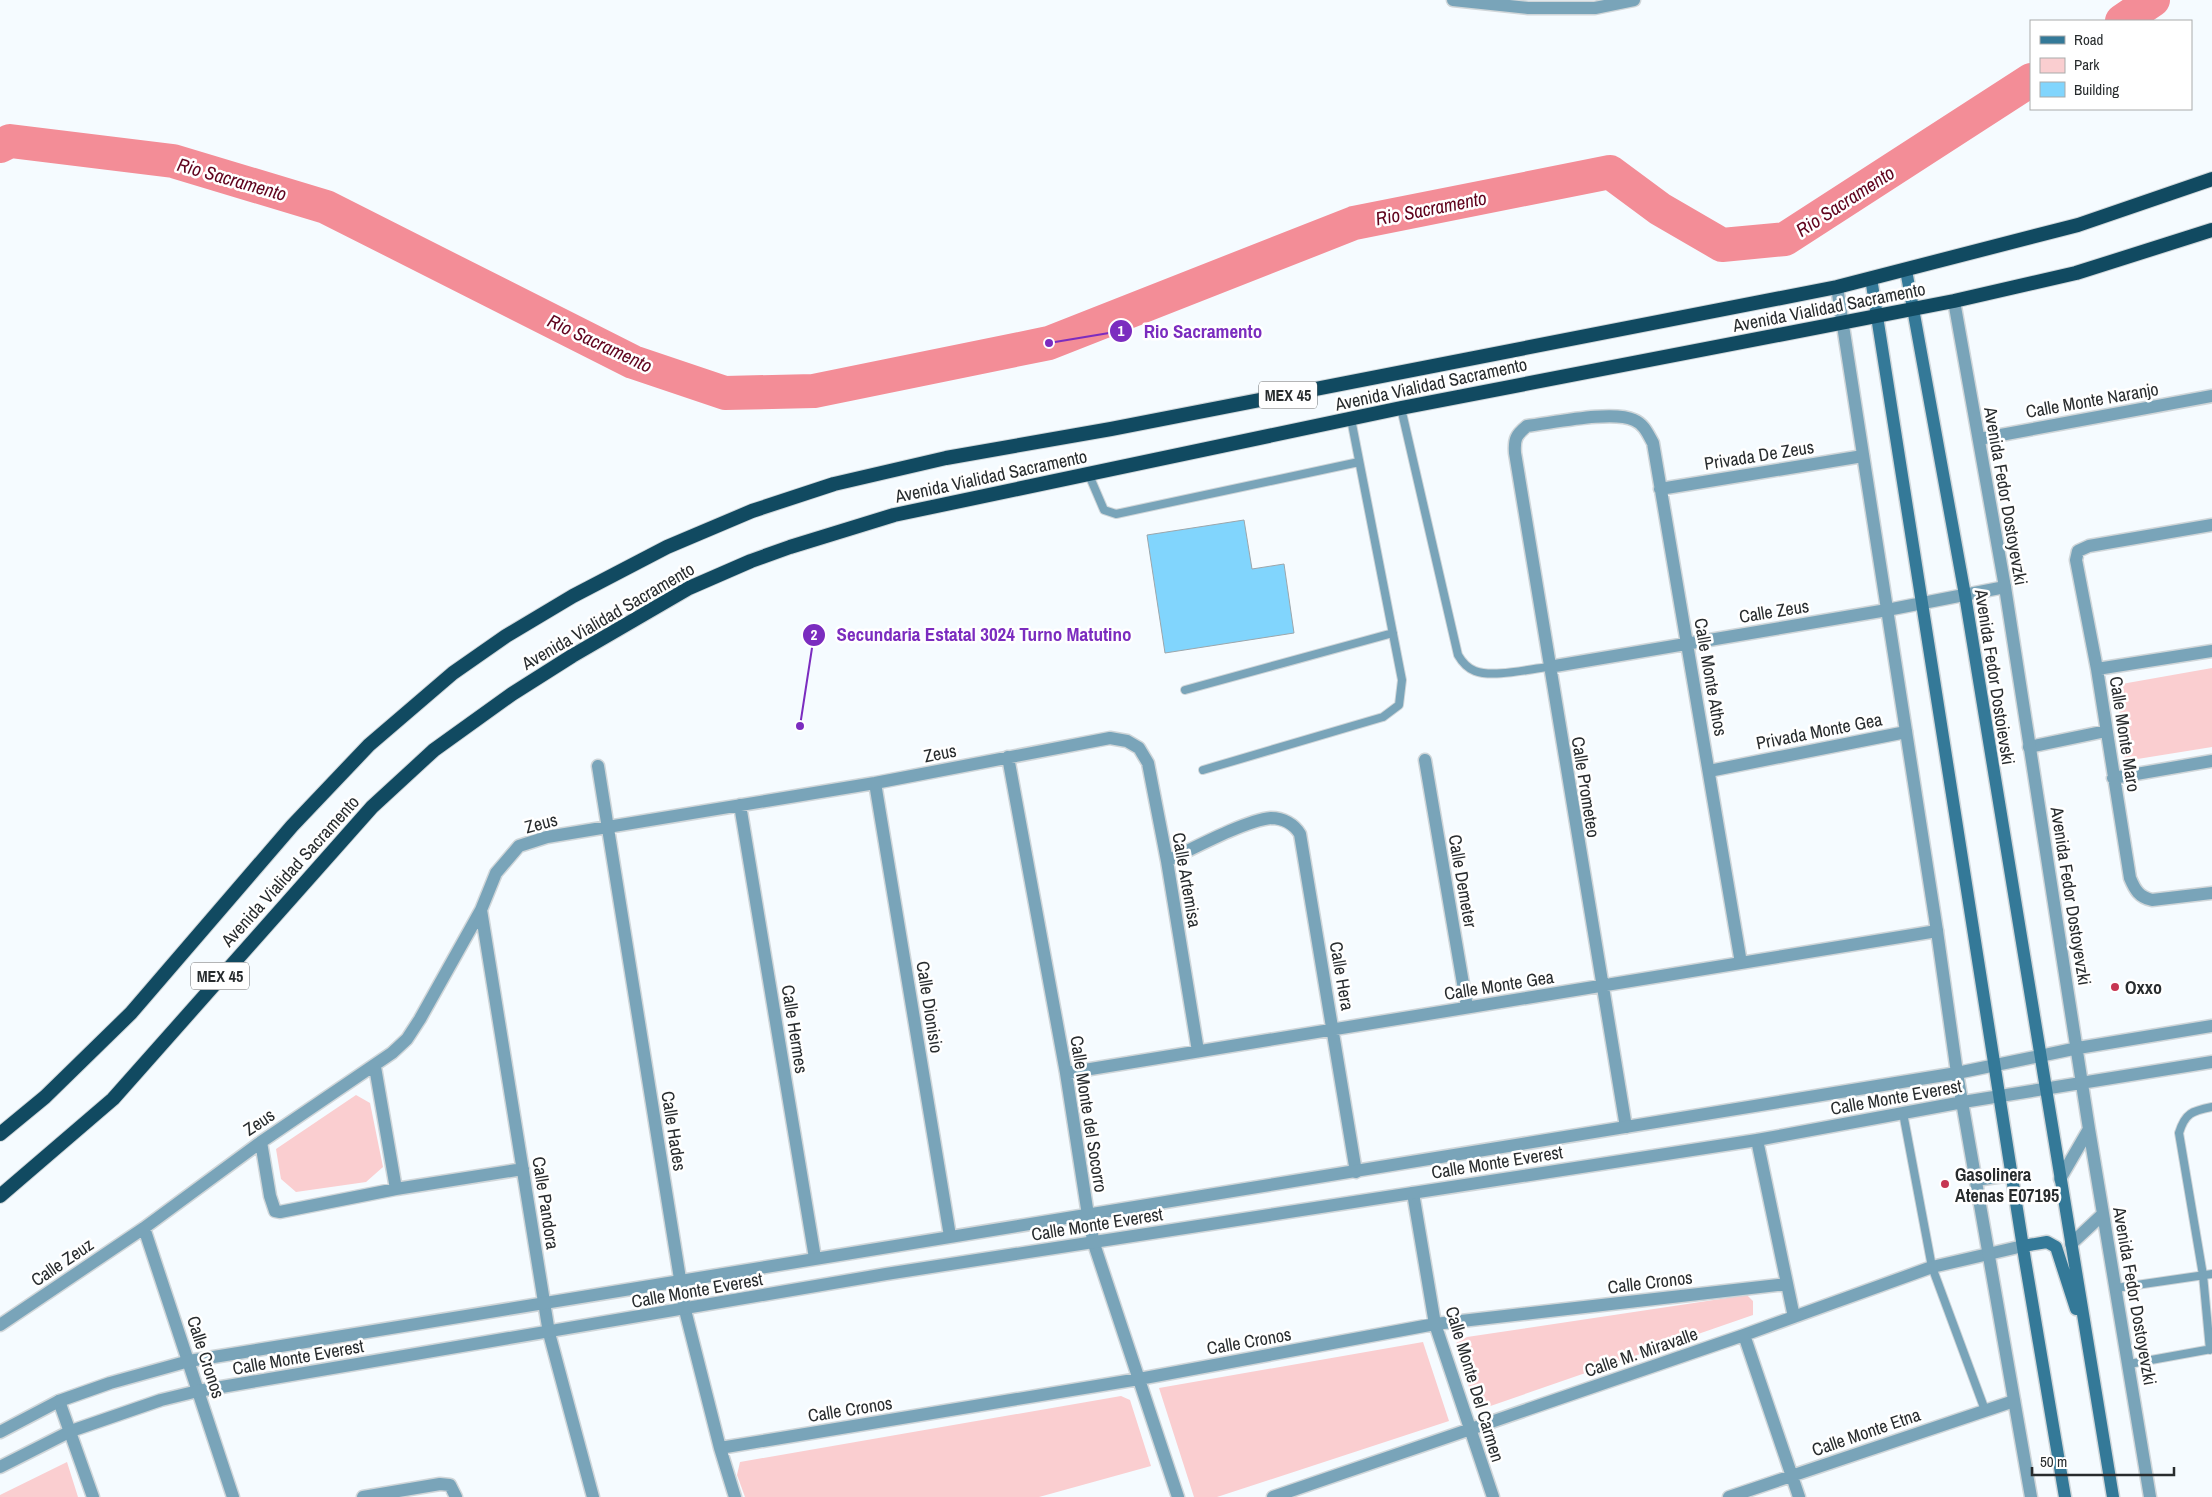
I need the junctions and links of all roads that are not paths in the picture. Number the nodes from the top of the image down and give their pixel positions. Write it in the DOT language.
graph roads {
  1 [pos="1454,0"];
  2 [pos="1634,0"];
  3 [pos="1525,4"];
  4 [pos="2212,179"];
  5 [pos="2212,230"];
  6 [pos="1906,270"];
  7 [pos="1871,278"];
  8 [pos="1837,287"];
  9 [pos="1954,301"];
  10 [pos="1913,310"];
  11 [pos="1878,317"];
  12 [pos="1842,324"];
  13 [pos="2212,396"];
  14 [pos="1402,408"];
  15 [pos="1351,419"];
  16 [pos="1979,439"];
  17 [pos="1515,453"];
  18 [pos="1863,456"];
  19 [pos="1360,462"];
  20 [pos="1089,475"];
  21 [pos="1660,489"];
  22 [pos="2212,525"];
  23 [pos="2004,587"];
  24 [pos="1965,595"];
  25 [pos="1921,604"];
  26 [pos="1887,610"];
  27 [pos="1393,633"];
  28 [pos="1688,644"];
  29 [pos="2212,651"];
  30 [pos="1549,668"];
  31 [pos="2097,669"];
  32 [pos="1185,690"];
  33 [pos="2106,731"];
  34 [pos="1906,732"];
  35 [pos="1110,738"];
  36 [pos="2029,747"];
  37 [pos="1008,757"];
  38 [pos="1425,760"];
  39 [pos="2212,761"];
  40 [pos="598,766"];
  41 [pos="1203,770"];
  42 [pos="1709,771"];
  43 [pos="2113,778"];
  44 [pos="875,783"];
  45 [pos="740,805"];
  46 [pos="609,826"];
  47 [pos="1167,861"];
  48 [pos="2212,893"];
  49 [pos="481,910"];
  50 [pos="1937,930"];
  51 [pos="1741,963"];
  52 [pos="1602,985"];
  53 [pos="1467,1008"];
  54 [pos="2212,1026"];
  55 [pos="1334,1029"];
  56 [pos="2078,1048"];
  57 [pos="1198,1052"];
  58 [pos="2039,1056"];
  59 [pos="2212,1062"];
  60 [pos="1995,1064"];
  61 [pos="375,1067"];
  62 [pos="1957,1072"];
  63 [pos="1066,1073"];
  64 [pos="2083,1083"];
  65 [pos="2046,1090"];
  66 [pos="2000,1098"];
  67 [pos="1963,1102"];
  68 [pos="2212,1107"];
  69 [pos="1903,1113"];
  70 [pos="1626,1127"];
  71 [pos="2089,1129"];
  72 [pos="0,1134"];
  73 [pos="1758,1140"];
  74 [pos="261,1142"];
  75 [pos="523,1169"];
  76 [pos="1356,1172"];
  77 [pos="2011,1175"];
  78 [pos="2060,1179"];
  79 [pos="1976,1180"];
  80 [pos="396,1189"];
  81 [pos="1413,1193"];
  82 [pos="0,1196"];
  83 [pos="2103,1214"];
  84 [pos="1088,1215"];
  85 [pos="144,1228"];
  86 [pos="950,1236"];
  87 [pos="1094,1244"];
  88 [pos="2071,1244"];
  89 [pos="2023,1246"];
  90 [pos="1988,1252"];
  91 [pos="815,1258"];
  92 [pos="1932,1267"];
  93 [pos="2212,1274"];
  94 [pos="2203,1275"];
  95 [pos="680,1282"];
  96 [pos="1786,1284"];
  97 [pos="2116,1288"];
  98 [pos="544,1304"];
  99 [pos="685,1310"];
  100 [pos="1794,1317"];
  101 [pos="2083,1322"];
  102 [pos="1435,1324"];
  103 [pos="0,1325"];
  104 [pos="549,1333"];
  105 [pos="1744,1335"];
  106 [pos="2211,1349"];
  107 [pos="189,1361"];
  108 [pos="2129,1364"];
  109 [pos="1139,1378"];
  110 [pos="198,1391"];
  111 [pos="2014,1401"];
  112 [pos="59,1402"];
  113 [pos="1985,1410"];
  114 [pos="1470,1429"];
  115 [pos="71,1431"];
  116 [pos="0,1432"];
  117 [pos="720,1448"];
  118 [pos="0,1467"];
  119 [pos="1792,1476"];
  120 [pos="93,1497"];
  121 [pos="233,1497"];
  122 [pos="363,1497"];
  123 [pos="456,1497"];
  124 [pos="593,1497"];
  125 [pos="735,1497"];
  126 [pos="1178,1497"];
  127 [pos="1273,1497"];
  128 [pos="1493,1497"];
  129 [pos="1730,1497"];
  130 [pos="1799,1497"];
  131 [pos="2031,1497"];
  132 [pos="2065,1497"];
  133 [pos="2112,1497"];
  134 [pos="2150,1497"];
  1 -- 3 [label="street"];
  2 -- 3 [label="street"];
  4 -- 6 [label="highway, Avenida Vialidad Sacramento / MEX 45"];
  5 -- 9 [label="highway, Avenida Vialidad Sacramento / MEX 45"];
  6 -- 7 [label="highway, Avenida Vialidad Sacramento / MEX 45"];
  6 -- 10 [label="main road, Avenida Fedor Dostoievski"];
  7 -- 8 [label="highway, Avenida Vialidad Sacramento / MEX 45"];
  7 -- 11 [label="main road"];
  8 -- 12 [label="street"];
  8 -- 72 [label="highway, Avenida Vialidad Sacramento / MEX 45"];
  9 -- 10 [label="highway, Avenida Vialidad Sacramento / MEX 45"];
  9 -- 16 [label="street, Avenida Fedor Dostoyevzki"];
  10 -- 11 [label="highway, Avenida Vialidad Sacramento / MEX 45"];
  10 -- 24 [label="main road, Avenida Fedor Dostoievski"];
  11 -- 12 [label="highway, Avenida Vialidad Sacramento / MEX 45"];
  11 -- 25 [label="main road"];
  12 -- 14 [label="highway, Avenida Vialidad Sacramento / MEX 45"];
  12 -- 18 [label="street"];
  13 -- 16 [label="street, Calle Monte Naranjo"];
  14 -- 15 [label="highway, Avenida Vialidad Sacramento / MEX 45"];
  14 -- 30 [label="lane"];
  15 -- 19 [label="lane"];
  15 -- 20 [label="highway, Avenida Vialidad Sacramento / MEX 45"];
  16 -- 23 [label="street, Avenida Fedor Dostoyevzki"];
  17 -- 21 [label="street, Calle Monte Athos"];
  17 -- 30 [label="street, Calle Prometeo"];
  18 -- 21 [label="street, Privada De Zeus"];
  18 -- 26 [label="street"];
  19 -- 20 [label="lane"];
  19 -- 27 [label="lane"];
  20 -- 82 [label="highway, Avenida Vialidad Sacramento / MEX 45"];
  21 -- 28 [label="street, Calle Monte Athos"];
  22 -- 31 [label="street, Calle Monte Maro"];
  23 -- 24 [label="street, Calle Zeus"];
  23 -- 36 [label="street, Avenida Fedor Dostoyevzki"];
  24 -- 25 [label="street, Calle Zeus"];
  24 -- 58 [label="main road, Avenida Fedor Dostoievski"];
  25 -- 26 [label="street, Calle Zeus"];
  25 -- 60 [label="main road"];
  26 -- 28 [label="street, Calle Zeus"];
  26 -- 34 [label="street"];
  27 -- 32 [label="lane"];
  27 -- 41 [label="lane"];
  28 -- 30 [label="street, Calle Zeus"];
  28 -- 42 [label="street, Calle Monte Athos"];
  29 -- 31 [label="street"];
  30 -- 52 [label="street, Calle Prometeo"];
  31 -- 33 [label="street, Calle Monte Maro"];
  33 -- 36 [label="street"];
  33 -- 43 [label="street, Calle Monte Maro"];
  34 -- 42 [label="street, Privada Monte Gea"];
  34 -- 50 [label="street"];
  35 -- 37 [label="street, Zeus"];
  35 -- 47 [label="street, Calle Artemisa"];
  36 -- 56 [label="street, Avenida Fedor Dostoyevzki"];
  37 -- 44 [label="street, Zeus"];
  37 -- 63 [label="street, Calle Monte del Socorro"];
  38 -- 53 [label="street, Calle Demeter"];
  39 -- 43 [label="street"];
  40 -- 46 [label="street, Calle Hades"];
  42 -- 51 [label="street, Calle Monte Athos"];
  43 -- 48 [label="street, Calle Monte Maro"];
  44 -- 45 [label="street, Zeus"];
  44 -- 86 [label="street, Calle Dionisio"];
  45 -- 46 [label="street, Zeus"];
  45 -- 91 [label="street, Calle Hermes"];
  46 -- 49 [label="street, Zeus"];
  46 -- 95 [label="street, Calle Hades"];
  47 -- 55 [label="street, Calle Hera"];
  47 -- 57 [label="street, Calle Artemisa"];
  49 -- 61 [label="street, Zeus"];
  49 -- 75 [label="street, Calle Pandora"];
  50 -- 51 [label="street, Calle Monte Gea"];
  50 -- 62 [label="street"];
  51 -- 52 [label="street, Calle Monte Gea"];
  52 -- 53 [label="street, Calle Monte Gea"];
  52 -- 70 [label="street, Calle Prometeo"];
  53 -- 55 [label="street, Calle Monte Gea"];
  54 -- 56 [label="street, Calle Monte Everest"];
  55 -- 57 [label="street, Calle Monte Gea"];
  55 -- 76 [label="street, Calle Hera"];
  56 -- 58 [label="street, Calle Monte Everest"];
  56 -- 64 [label="street, Avenida Fedor Dostoyevzki"];
  57 -- 63 [label="street, Calle Monte Gea"];
  58 -- 60 [label="street, Calle Monte Everest"];
  58 -- 65 [label="main road, Avenida Fedor Dostoievski"];
  59 -- 64 [label="street, Calle Monte Everest"];
  60 -- 62 [label="street, Calle Monte Everest"];
  60 -- 66 [label="main road"];
  61 -- 74 [label="street, Zeus"];
  61 -- 80 [label="street"];
  62 -- 67 [label="street"];
  62 -- 70 [label="street, Calle Monte Everest"];
  63 -- 84 [label="street, Calle Monte del Socorro"];
  64 -- 65 [label="street, Calle Monte Everest"];
  64 -- 71 [label="street, Avenida Fedor Dostoyevzki"];
  65 -- 66 [label="street, Calle Monte Everest"];
  65 -- 78 [label="main road"];
  66 -- 67 [label="street, Calle Monte Everest"];
  66 -- 77 [label="main road"];
  67 -- 69 [label="street, Calle Monte Everest"];
  67 -- 79 [label="street"];
  68 -- 94 [label="lane"];
  69 -- 73 [label="street, Calle Monte Everest"];
  69 -- 92 [label="lane"];
  70 -- 76 [label="street, Calle Monte Everest"];
  71 -- 78 [label="street"];
  71 -- 83 [label="street, Avenida Fedor Dostoyevzki"];
  73 -- 81 [label="street, Calle Monte Everest"];
  73 -- 96 [label="street"];
  74 -- 80 [label="street"];
  74 -- 85 [label="street, Zeus"];
  75 -- 80 [label="street"];
  75 -- 98 [label="street, Calle Pandora"];
  76 -- 84 [label="street, Calle Monte Everest"];
  77 -- 79 [label="street"];
  77 -- 89 [label="main road"];
  78 -- 88 [label="main road"];
  79 -- 90 [label="street"];
  81 -- 87 [label="street, Calle Monte Everest"];
  81 -- 102 [label="street, Calle Monte Del Carmen"];
  83 -- 88 [label="street"];
  83 -- 97 [label="street, Avenida Fedor Dostoyevzki"];
  84 -- 86 [label="street, Calle Monte Everest"];
  84 -- 87 [label="street, Calle Monte del Socorro"];
  85 -- 103 [label="street, Calle Zeuz"];
  85 -- 107 [label="street, Calle Cronos"];
  86 -- 91 [label="street, Calle Monte Everest"];
  87 -- 99 [label="street, Calle Monte Everest"];
  87 -- 109 [label="street, Calle Monte del Socorro"];
  88 -- 101 [label="main road"];
  89 -- 90 [label="street, Calle M. Miravalle"];
  89 -- 101 [label="main road"];
  89 -- 132 [label="main road"];
  90 -- 92 [label="street, Calle M. Miravalle"];
  90 -- 111 [label="street"];
  91 -- 95 [label="street, Calle Monte Everest"];
  92 -- 100 [label="street, Calle M. Miravalle"];
  92 -- 113 [label="lane"];
  93 -- 94 [label="lane"];
  94 -- 97 [label="lane"];
  94 -- 106 [label="lane"];
  95 -- 98 [label="street, Calle Monte Everest"];
  95 -- 99 [label="street, Calle Hades"];
  96 -- 100 [label="street"];
  96 -- 102 [label="street, Calle Cronos"];
  97 -- 108 [label="street, Avenida Fedor Dostoyevzki"];
  98 -- 104 [label="street, Calle Pandora"];
  98 -- 107 [label="street, Calle Monte Everest"];
  99 -- 104 [label="street, Calle Monte Everest"];
  99 -- 117 [label="street, Calle Hades"];
  100 -- 105 [label="street, Calle M. Miravalle"];
  101 -- 133 [label="main road"];
  102 -- 109 [label="street, Calle Cronos"];
  102 -- 114 [label="street, Calle Monte Del Carmen"];
  104 -- 110 [label="street, Calle Monte Everest"];
  104 -- 124 [label="street, Calle Pandora"];
  105 -- 114 [label="street, Calle M. Miravalle"];
  105 -- 119 [label="street"];
  106 -- 108 [label="lane"];
  107 -- 110 [label="street, Calle Cronos"];
  107 -- 112 [label="street, Calle Monte Everest"];
  108 -- 134 [label="street, Avenida Fedor Dostoyevzki"];
  109 -- 117 [label="street, Calle Cronos"];
  109 -- 126 [label="street, Calle Monte del Socorro"];
  110 -- 115 [label="street, Calle Monte Everest"];
  110 -- 121 [label="street, Calle Cronos"];
  111 -- 113 [label="street, Calle Monte Etna"];
  111 -- 131 [label="street"];
  112 -- 115 [label="street"];
  112 -- 116 [label="street, Calle Monte Everest"];
  113 -- 119 [label="street, Calle Monte Etna"];
  114 -- 127 [label="street, Calle M. Miravalle"];
  114 -- 128 [label="street, Calle Monte Del Carmen"];
  115 -- 118 [label="street, Calle Monte Everest"];
  115 -- 120 [label="street"];
  117 -- 125 [label="street, Calle Hades"];
  119 -- 129 [label="street, Calle Monte Etna"];
  119 -- 130 [label="street"];
  122 -- 123 [label="street"];
}
